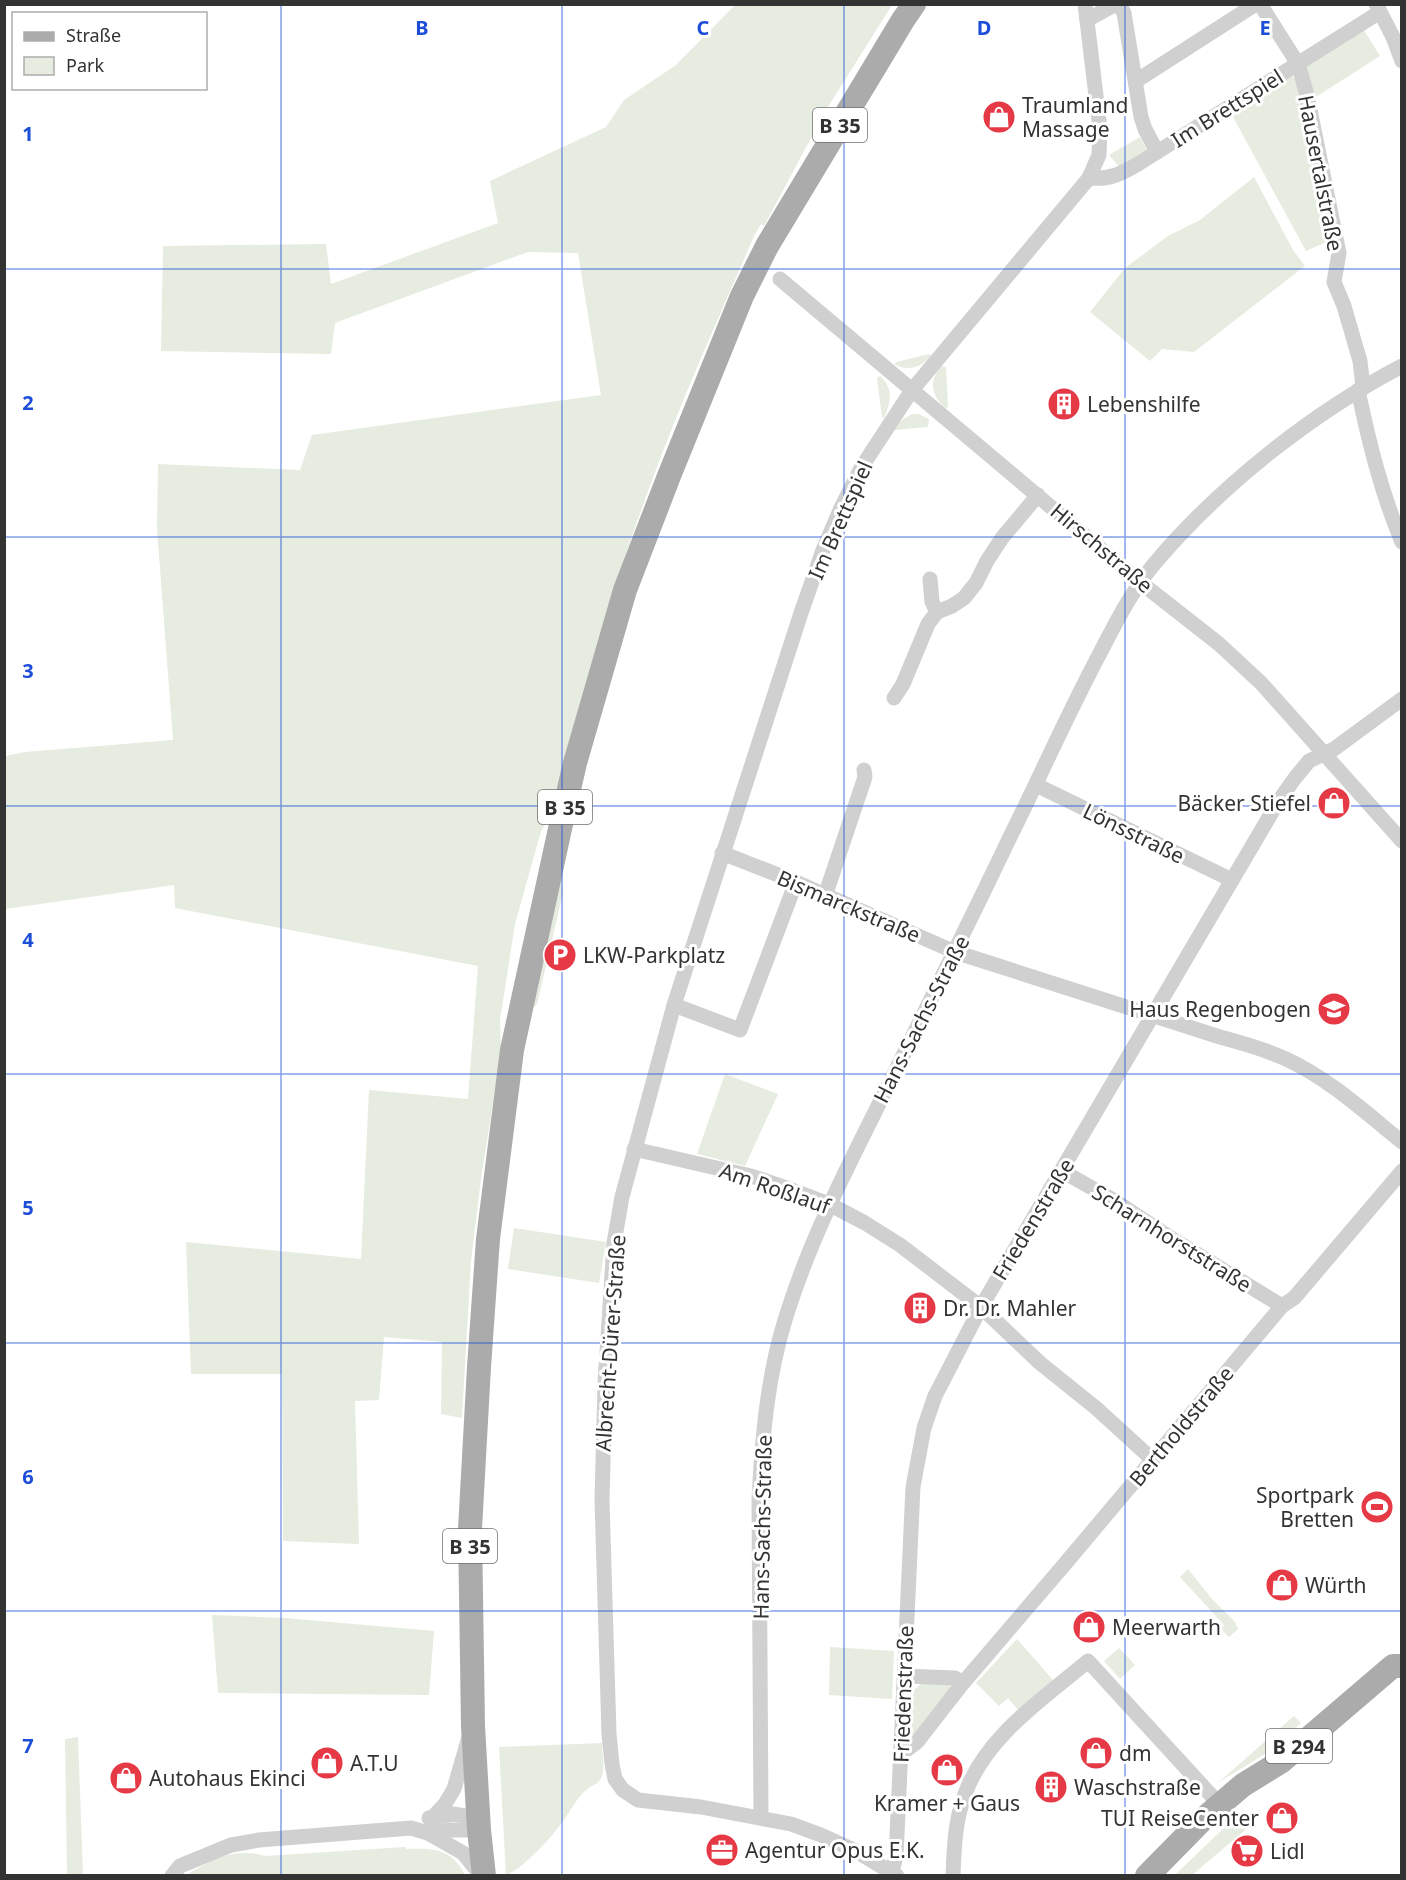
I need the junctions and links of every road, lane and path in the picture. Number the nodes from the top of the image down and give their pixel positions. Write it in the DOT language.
graph roads {
  1 [pos="914,4"];
  2 [pos="1117,4"];
  3 [pos="1258,4"];
  4 [pos="1378,8"];
  5 [pos="1086,12"];
  6 [pos="1397,34"];
  7 [pos="1401,61"];
  8 [pos="1298,64"];
  9 [pos="1136,81"];
  10 [pos="1157,152"];
  11 [pos="1089,178"];
  12 [pos="780,279"];
  13 [pos="1401,366"];
  14 [pos="1360,388"];
  15 [pos="912,390"];
  16 [pos="1038,495"];
  17 [pos="1401,542"];
  18 [pos="930,579"];
  19 [pos="1140,582"];
  20 [pos="938,612"];
  21 [pos="894,698"];
  22 [pos="1401,699"];
  23 [pos="1323,753"];
  24 [pos="864,770"];
  25 [pos="1036,785"];
  26 [pos="1401,841"];
  27 [pos="722,853"];
  28 [pos="1232,880"];
  29 [pos="796,882"];
  30 [pos="825,896"];
  31 [pos="955,952"];
  32 [pos="674,1005"];
  33 [pos="1152,1016"];
  34 [pos="1401,1142"];
  35 [pos="634,1149"];
  36 [pos="1062,1171"];
  37 [pos="1401,1171"];
  38 [pos="829,1204"];
  39 [pos="1282,1306"];
  40 [pos="981,1307"];
  41 [pos="1153,1460"];
  42 [pos="1399,1662"];
  43 [pos="904,1676"];
  44 [pos="963,1683"];
  45 [pos="472,1726"];
  46 [pos="901,1754"];
  47 [pos="1220,1805"];
  48 [pos="433,1817"];
  49 [pos="761,1817"];
  50 [pos="478,1824"];
  51 [pos="411,1828"];
  52 [pos="428,1833"];
  53 [pos="894,1874"];
  54 [pos="172,1875"];
  55 [pos="482,1875"];
  56 [pos="953,1875"];
  57 [pos="1147,1875"];
  1 -- 45 [label="main road, B 35"];
  2 -- 5 [label="street, Im Brettspiel"];
  2 -- 9 [label="street, Im Brettspiel"];
  3 -- 8 [label="street, Im Brettspiel"];
  3 -- 9 [label="street, Im Brettspiel"];
  4 -- 6 [label="street"];
  4 -- 8 [label="street, Im Brettspiel"];
  5 -- 11 [label="street, Im Brettspiel"];
  6 -- 7 [label="street"];
  8 -- 10 [label="street, Im Brettspiel"];
  8 -- 14 [label="street, Hausertalstraße"];
  9 -- 10 [label="street, Im Brettspiel"];
  10 -- 11 [label="street, Im Brettspiel"];
  11 -- 15 [label="street, Im Brettspiel"];
  12 -- 15 [label="street, Hirschstraße"];
  13 -- 14 [label="street, Hans-Sachs-Straße"];
  14 -- 17 [label="street, Hausertalstraße"];
  14 -- 19 [label="street, Hans-Sachs-Straße"];
  15 -- 16 [label="street, Hirschstraße"];
  15 -- 27 [label="street, Im Brettspiel"];
  16 -- 19 [label="street, Hirschstraße"];
  16 -- 20 [label="street"];
  18 -- 20 [label="street"];
  19 -- 23 [label="street, Hirschstraße"];
  19 -- 25 [label="street, Hans-Sachs-Straße"];
  20 -- 21 [label="street"];
  22 -- 23 [label="street, Friedenstraße"];
  23 -- 26 [label="street, Hirschstraße"];
  23 -- 28 [label="street, Friedenstraße"];
  24 -- 30 [label="street"];
  25 -- 28 [label="street, Lönsstraße"];
  25 -- 31 [label="street, Hans-Sachs-Straße"];
  27 -- 29 [label="street, Bismarckstraße"];
  27 -- 32 [label="street, Albrecht-Dürer-Straße"];
  28 -- 33 [label="street, Friedenstraße"];
  29 -- 30 [label="street, Bismarckstraße"];
  29 -- 32 [label="street"];
  30 -- 31 [label="street, Bismarckstraße"];
  31 -- 33 [label="street, Bismarckstraße"];
  31 -- 38 [label="street, Hans-Sachs-Straße"];
  32 -- 35 [label="street, Albrecht-Dürer-Straße"];
  33 -- 34 [label="street, Bismarckstraße"];
  33 -- 36 [label="street, Friedenstraße"];
  35 -- 38 [label="street, Am Roßlauf"];
  35 -- 49 [label="street, Albrecht-Dürer-Straße"];
  36 -- 39 [label="street, Scharnhorststraße"];
  36 -- 40 [label="street, Friedenstraße"];
  37 -- 39 [label="street, Bertholdstraße"];
  38 -- 40 [label="street, Am Roßlauf"];
  38 -- 49 [label="street, Hans-Sachs-Straße"];
  39 -- 41 [label="street, Bertholdstraße"];
  40 -- 41 [label="street, Am Roßlauf"];
  40 -- 43 [label="street, Friedenstraße"];
  41 -- 44 [label="street, Bertholdstraße"];
  42 -- 47 [label="main road, B 294"];
  43 -- 44 [label="street"];
  43 -- 46 [label="street, Friedenstraße"];
  44 -- 46 [label="street, Bertholdstraße"];
  45 -- 48 [label="street"];
  45 -- 50 [label="main road, B 35"];
  46 -- 53 [label="street, Friedenstraße"];
  47 -- 56 [label="street"];
  47 -- 57 [label="main road, B 294"];
  48 -- 50 [label="street"];
  48 -- 51 [label="street"];
  49 -- 53 [label="street"];
  50 -- 52 [label="street"];
  50 -- 55 [label="main road, B 35"];
  51 -- 52 [label="street"];
  51 -- 54 [label="street"];
  52 -- 55 [label="street"];
}
